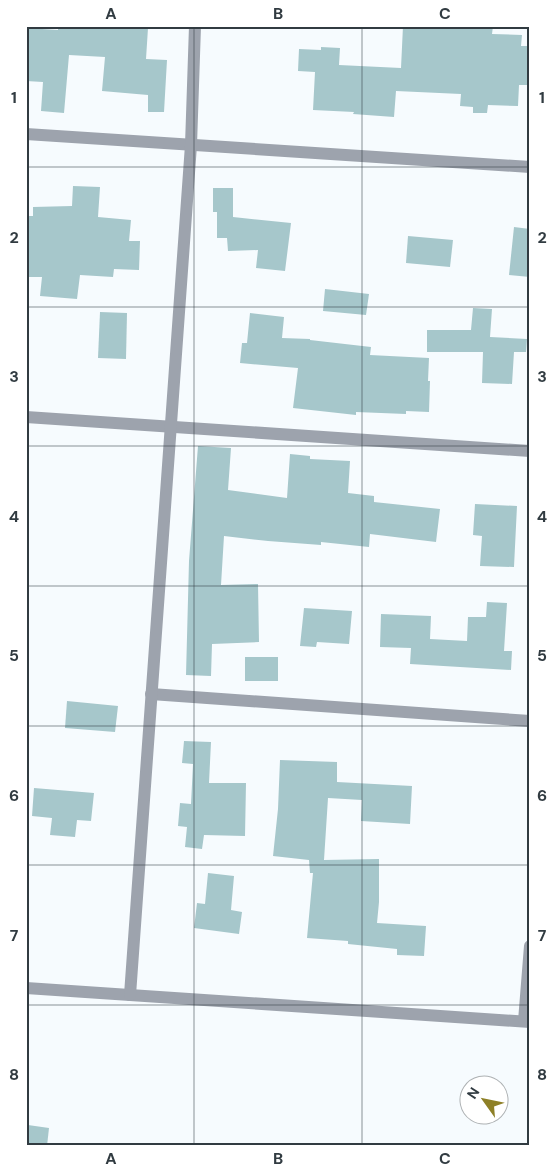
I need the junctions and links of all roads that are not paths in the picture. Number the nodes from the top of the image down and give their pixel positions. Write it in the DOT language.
graph roads {
  1 [pos="195,26"];
  2 [pos="26,134"];
  3 [pos="190,145"];
  4 [pos="530,167"];
  5 [pos="26,417"];
  6 [pos="170,427"];
  7 [pos="530,451"];
  8 [pos="151,694"];
  9 [pos="530,720"];
  10 [pos="530,946"];
  11 [pos="26,988"];
  12 [pos="130,995"];
  13 [pos="527,1022"];
  1 -- 3 [label="street"];
  2 -- 3 [label="street"];
  3 -- 4 [label="street"];
  3 -- 6 [label="street"];
  5 -- 6 [label="street"];
  6 -- 7 [label="street"];
  6 -- 8 [label="street"];
  8 -- 9 [label="street"];
  8 -- 12 [label="street"];
  10 -- 13 [label="street"];
  11 -- 12 [label="street"];
  12 -- 13 [label="street"];
}
